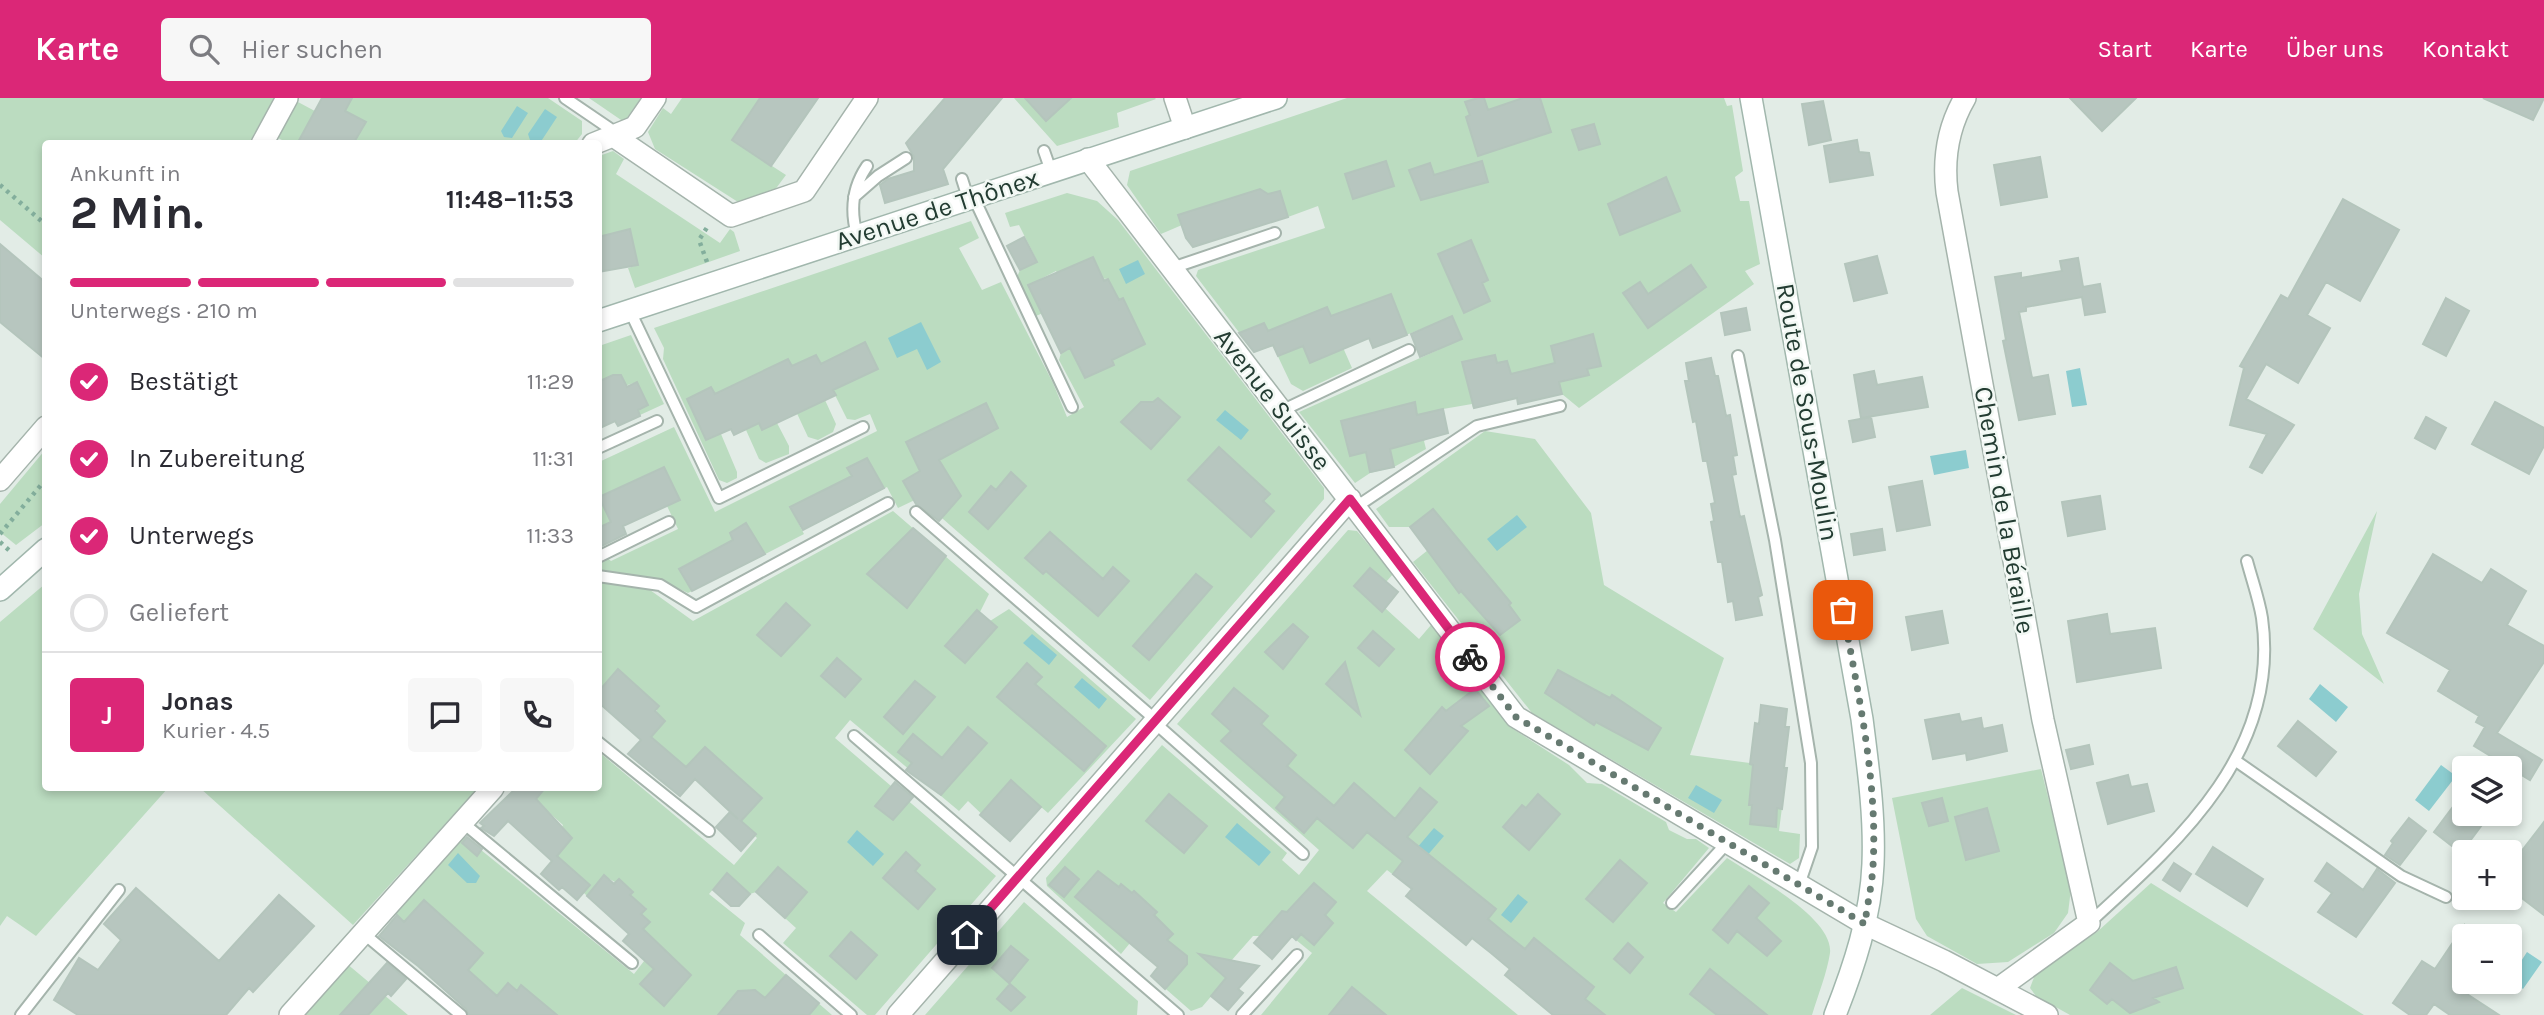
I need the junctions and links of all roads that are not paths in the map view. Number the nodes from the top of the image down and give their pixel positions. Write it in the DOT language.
graph roads {
  1 [pos="287,98"];
  2 [pos="565,98"];
  3 [pos="655,98"];
  4 [pos="867,98"];
  5 [pos="1175,98"];
  6 [pos="1276,98"];
  7 [pos="1751,98"];
  8 [pos="1965,98"];
  9 [pos="1185,128"];
  10 [pos="615,137"];
  11 [pos="264,140"];
  12 [pos="598,140"];
  13 [pos="906,158"];
  14 [pos="1088,159"];
  15 [pos="867,166"];
  16 [pos="968,191"];
  17 [pos="854,197"];
  18 [pos="1275,233"];
  19 [pos="857,235"];
  20 [pos="1172,268"];
  21 [pos="630,311"];
  22 [pos="602,320"];
  23 [pos="1409,350"];
  24 [pos="1738,356"];
  25 [pos="1072,407"];
  26 [pos="1560,407"];
  27 [pos="1282,411"];
  28 [pos="657,421"];
  29 [pos="863,427"];
  30 [pos="42,432"];
  31 [pos="602,446"];
  32 [pos="0,480"];
  33 [pos="888,503"];
  34 [pos="1353,503"];
  35 [pos="916,512"];
  36 [pos="670,522"];
  37 [pos="42,553"];
  38 [pos="602,555"];
  39 [pos="2247,561"];
  40 [pos="602,577"];
  41 [pos="0,590"];
  42 [pos="1156,722"];
  43 [pos="854,737"];
  44 [pos="602,745"];
  45 [pos="2236,761"];
  46 [pos="490,791"];
  47 [pos="462,822"];
  48 [pos="709,831"];
  49 [pos="1727,843"];
  50 [pos="1303,854"];
  51 [pos="1019,875"];
  52 [pos="1799,885"];
  53 [pos="118,890"];
  54 [pos="2446,897"];
  55 [pos="1672,903"];
  56 [pos="2089,923"];
  57 [pos="1865,924"];
  58 [pos="363,933"];
  59 [pos="759,935"];
  60 [pos="1297,954"];
  61 [pos="632,964"];
  62 [pos="1998,988"];
  63 [pos="21,1015"];
  64 [pos="290,1015"];
  65 [pos="461,1015"];
  66 [pos="851,1015"];
  67 [pos="898,1015"];
  68 [pos="1178,1015"];
  69 [pos="1242,1015"];
  70 [pos="1835,1015"];
  71 [pos="2047,1015"];
  1 -- 11 [label="street"];
  2 -- 10 [label="lane"];
  3 -- 10 [label="street"];
  4 -- 10 [label="street"];
  5 -- 9 [label="street"];
  6 -- 9 [label="street, Avenue de Thônex"];
  7 -- 57 [label="street, Route de Sous-Moulin"];
  8 -- 56 [label="street, Chemin de la Béraille"];
  9 -- 14 [label="street, Avenue de Thônex"];
  10 -- 12 [label="street"];
  13 -- 17 [label="lane"];
  14 -- 16 [label="street, Avenue de Thônex"];
  14 -- 20 [label="street, Avenue Suisse"];
  15 -- 17 [label="lane"];
  16 -- 19 [label="street, Avenue de Thônex"];
  16 -- 25 [label="lane"];
  17 -- 19 [label="lane"];
  18 -- 20 [label="lane"];
  19 -- 21 [label="street, Avenue de Thônex"];
  20 -- 27 [label="street, Avenue Suisse"];
  21 -- 22 [label="street, Avenue de Thônex"];
  21 -- 29 [label="lane"];
  23 -- 27 [label="lane"];
  24 -- 52 [label="lane"];
  26 -- 34 [label="lane"];
  27 -- 34 [label="street, Avenue Suisse"];
  28 -- 31 [label="lane"];
  30 -- 32 [label="street"];
  33 -- 40 [label="lane"];
  34 -- 42 [label="street"];
  34 -- 49 [label="street, Avenue Suisse"];
  35 -- 42 [label="lane"];
  36 -- 38 [label="lane"];
  37 -- 41 [label="street"];
  39 -- 45 [label="lane"];
  42 -- 50 [label="lane"];
  42 -- 51 [label="street"];
  43 -- 51 [label="lane"];
  44 -- 48 [label="lane"];
  45 -- 54 [label="lane"];
  45 -- 56 [label="lane"];
  46 -- 47 [label="street"];
  47 -- 58 [label="street"];
  47 -- 61 [label="lane"];
  49 -- 52 [label="street, Avenue Suisse"];
  49 -- 55 [label="lane"];
  51 -- 67 [label="street"];
  51 -- 68 [label="lane"];
  52 -- 57 [label="street, Avenue Suisse"];
  53 -- 63 [label="lane"];
  56 -- 62 [label="street"];
  57 -- 62 [label="street, Avenue Suisse"];
  57 -- 70 [label="street, Route de Sous-Moulin"];
  58 -- 64 [label="street"];
  58 -- 65 [label="lane"];
  59 -- 66 [label="lane"];
  60 -- 69 [label="lane"];
  62 -- 71 [label="street, Avenue Suisse"];
}
